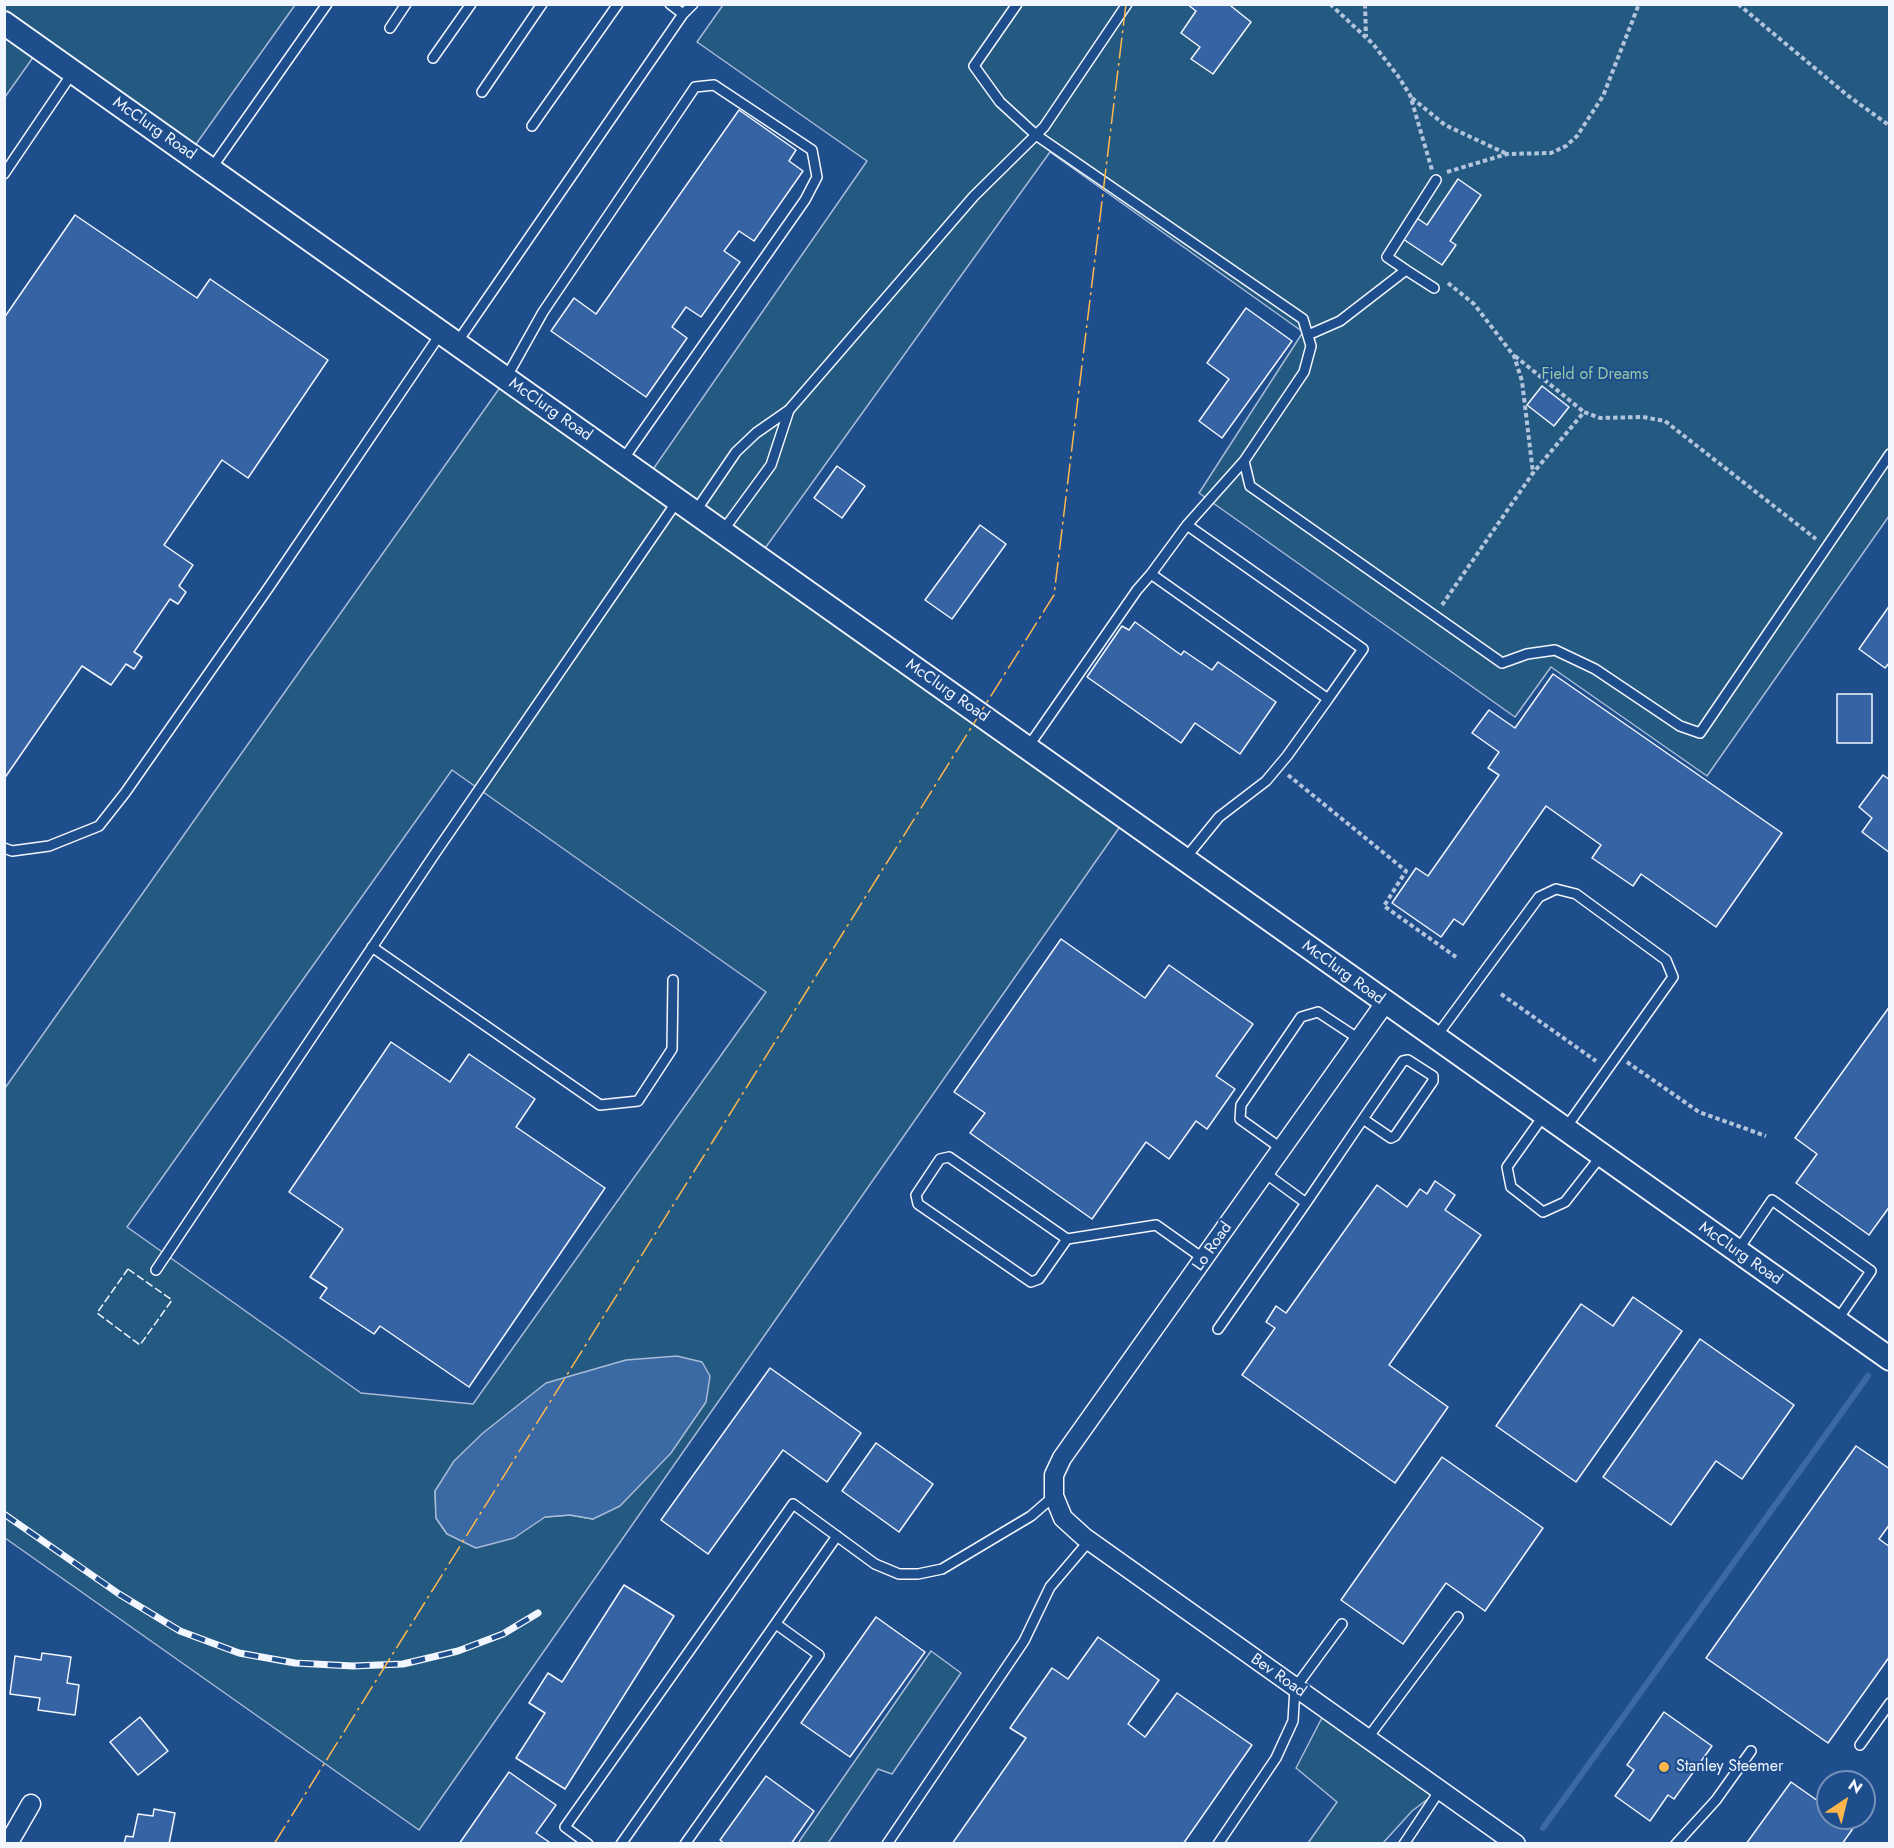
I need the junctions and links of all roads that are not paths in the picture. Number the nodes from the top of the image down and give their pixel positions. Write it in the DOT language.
graph roads {
  1 [pos="327,4"];
  2 [pos="406,4"];
  3 [pos="471,4"];
  4 [pos="542,4"];
  5 [pos="618,4"];
  6 [pos="670,4"];
  7 [pos="693,4"];
  8 [pos="1017,4"];
  9 [pos="1127,4"];
  10 [pos="683,14"];
  11 [pos="4,24"];
  12 [pos="390,28"];
  13 [pos="433,58"];
  14 [pos="73,72"];
  15 [pos="482,92"];
  16 [pos="532,126"];
  17 [pos="1036,135"];
  18 [pos="210,169"];
  19 [pos="4,174"];
  20 [pos="1436,180"];
  21 [pos="1406,270"];
  22 [pos="1434,288"];
  23 [pos="1308,335"];
  24 [pos="449,338"];
  25 [pos="506,379"];
  26 [pos="789,410"];
  27 [pos="1890,454"];
  28 [pos="622,461"];
  29 [pos="1244,461"];
  30 [pos="686,507"];
  31 [pos="1187,525"];
  32 [pos="722,531"];
  33 [pos="1151,574"];
  34 [pos="1328,699"];
  35 [pos="1027,748"];
  36 [pos="4,848"];
  37 [pos="1184,860"];
  38 [pos="372,947"];
  39 [pos="673,980"];
  40 [pos="1384,1003"];
  41 [pos="1359,1039"];
  42 [pos="1435,1039"];
  43 [pos="1544,1116"];
  44 [pos="1363,1119"];
  45 [pos="1564,1130"];
  46 [pos="1282,1149"];
  47 [pos="1601,1156"];
  48 [pos="1265,1173"];
  49 [pos="1306,1203"];
  50 [pos="1067,1239"];
  51 [pos="1737,1252"];
  52 [pos="1204,1259"];
  53 [pos="156,1270"];
  54 [pos="1836,1322"];
  55 [pos="1218,1329"];
  56 [pos="1890,1359"];
  57 [pos="1054,1496"];
  58 [pos="837,1536"];
  59 [pos="1089,1541"];
  60 [pos="1458,1617"];
  61 [pos="776,1624"];
  62 [pos="1342,1624"];
  63 [pos="1295,1689"];
  64 [pos="1890,1703"];
  65 [pos="1367,1738"];
  66 [pos="1860,1745"];
  67 [pos="1751,1751"];
  68 [pos="1440,1790"];
  69 [pos="31,1804"];
  70 [pos="8,1844"];
  71 [pos="588,1844"];
  72 [pos="621,1844"];
  73 [pos="684,1844"];
  74 [pos="887,1844"];
  75 [pos="1218,1844"];
  76 [pos="1404,1844"];
  77 [pos="1516,1844"];
  78 [pos="1676,1844"];
  1 -- 18 [label="lane"];
  2 -- 12 [label="lane"];
  3 -- 13 [label="lane"];
  4 -- 15 [label="lane"];
  5 -- 16 [label="lane"];
  6 -- 10 [label="lane"];
  7 -- 10 [label="lane"];
  8 -- 17 [label="lane"];
  9 -- 17 [label="lane"];
  10 -- 24 [label="lane"];
  11 -- 14 [label="street, McClurg Road"];
  14 -- 18 [label="street, McClurg Road"];
  14 -- 19 [label="lane"];
  17 -- 23 [label="lane"];
  17 -- 26 [label="lane"];
  18 -- 24 [label="street, McClurg Road"];
  20 -- 21 [label="lane"];
  21 -- 22 [label="lane"];
  21 -- 23 [label="lane"];
  23 -- 29 [label="lane"];
  24 -- 25 [label="street, McClurg Road"];
  24 -- 36 [label="lane"];
  25 -- 28 [label="street, McClurg Road"];
  25 -- 28 [label="lane"];
  26 -- 30 [label="lane"];
  26 -- 32 [label="lane"];
  27 -- 29 [label="lane"];
  28 -- 30 [label="street, McClurg Road"];
  29 -- 31 [label="lane"];
  30 -- 32 [label="street, McClurg Road"];
  30 -- 38 [label="lane"];
  31 -- 33 [label="lane"];
  31 -- 34 [label="lane"];
  32 -- 35 [label="street, McClurg Road"];
  33 -- 34 [label="lane"];
  33 -- 35 [label="lane"];
  34 -- 37 [label="lane"];
  35 -- 37 [label="street, McClurg Road"];
  37 -- 40 [label="street, McClurg Road"];
  38 -- 39 [label="lane"];
  38 -- 53 [label="lane"];
  40 -- 41 [label="street, Lo Road"];
  40 -- 42 [label="street, McClurg Road"];
  41 -- 46 [label="street, Lo Road"];
  41 -- 46 [label="lane"];
  42 -- 43 [label="street, McClurg Road"];
  42 -- 45 [label="lane"];
  43 -- 45 [label="street, McClurg Road"];
  43 -- 47 [label="lane"];
  44 -- 44 [label="lane"];
  44 -- 49 [label="lane"];
  45 -- 47 [label="street, McClurg Road"];
  46 -- 48 [label="street, Lo Road"];
  47 -- 51 [label="street, McClurg Road"];
  48 -- 49 [label="lane"];
  48 -- 52 [label="street, Lo Road"];
  49 -- 55 [label="lane"];
  50 -- 50 [label="lane"];
  50 -- 52 [label="lane"];
  51 -- 54 [label="street, McClurg Road"];
  51 -- 54 [label="lane"];
  52 -- 57 [label="street, Lo Road"];
  54 -- 56 [label="street, McClurg Road"];
  57 -- 58 [label="lane"];
  57 -- 59 [label="street, Bev Road"];
  58 -- 61 [label="lane"];
  58 -- 71 [label="lane"];
  59 -- 63 [label="street, Bev Road"];
  59 -- 74 [label="lane"];
  60 -- 65 [label="lane"];
  61 -- 72 [label="lane"];
  61 -- 73 [label="lane"];
  62 -- 63 [label="lane"];
  63 -- 65 [label="street, Bev Road"];
  63 -- 75 [label="lane"];
  64 -- 66 [label="lane"];
  65 -- 68 [label="street, Bev Road"];
  67 -- 78 [label="lane"];
  68 -- 76 [label="lane"];
  68 -- 77 [label="street, Bev Road"];
  69 -- 70 [label="street"];
}
